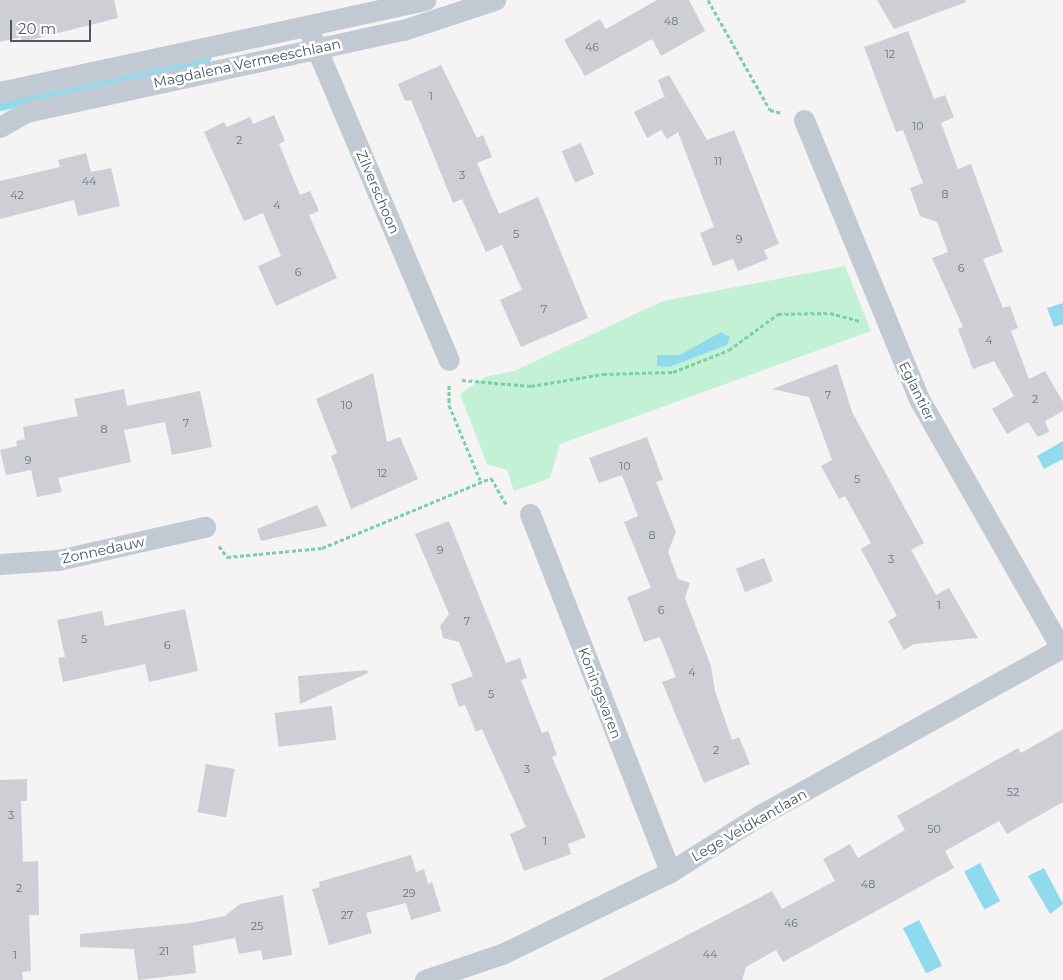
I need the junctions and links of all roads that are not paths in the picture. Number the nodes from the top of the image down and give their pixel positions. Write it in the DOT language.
graph roads {
  1 [pos="426,0"];
  2 [pos="495,0"];
  3 [pos="306,24"];
  4 [pos="316,47"];
  5 [pos="0,92"];
  6 [pos="804,120"];
  7 [pos="0,127"];
  8 [pos="449,369"];
  9 [pos="530,514"];
  10 [pos="205,527"];
  11 [pos="0,564"];
  12 [pos="1062,648"];
  13 [pos="670,872"];
  14 [pos="425,980"];
  1 -- 3 [label="street, Magdalena Vermeeschlaan"];
  2 -- 4 [label="street, Magdalena Vermeeschlaan"];
  3 -- 4 [label="street, Zilverschoon"];
  3 -- 5 [label="street, Magdalena Vermeeschlaan"];
  4 -- 7 [label="street, Magdalena Vermeeschlaan"];
  4 -- 8 [label="street, Zilverschoon"];
  6 -- 12 [label="street, Eglantier"];
  9 -- 13 [label="street, Koningsvaren"];
  10 -- 11 [label="street, Zonnedauw"];
  12 -- 13 [label="street, Lege Veldkantlaan"];
  13 -- 14 [label="street, Lege Veldkantlaan"];
}
